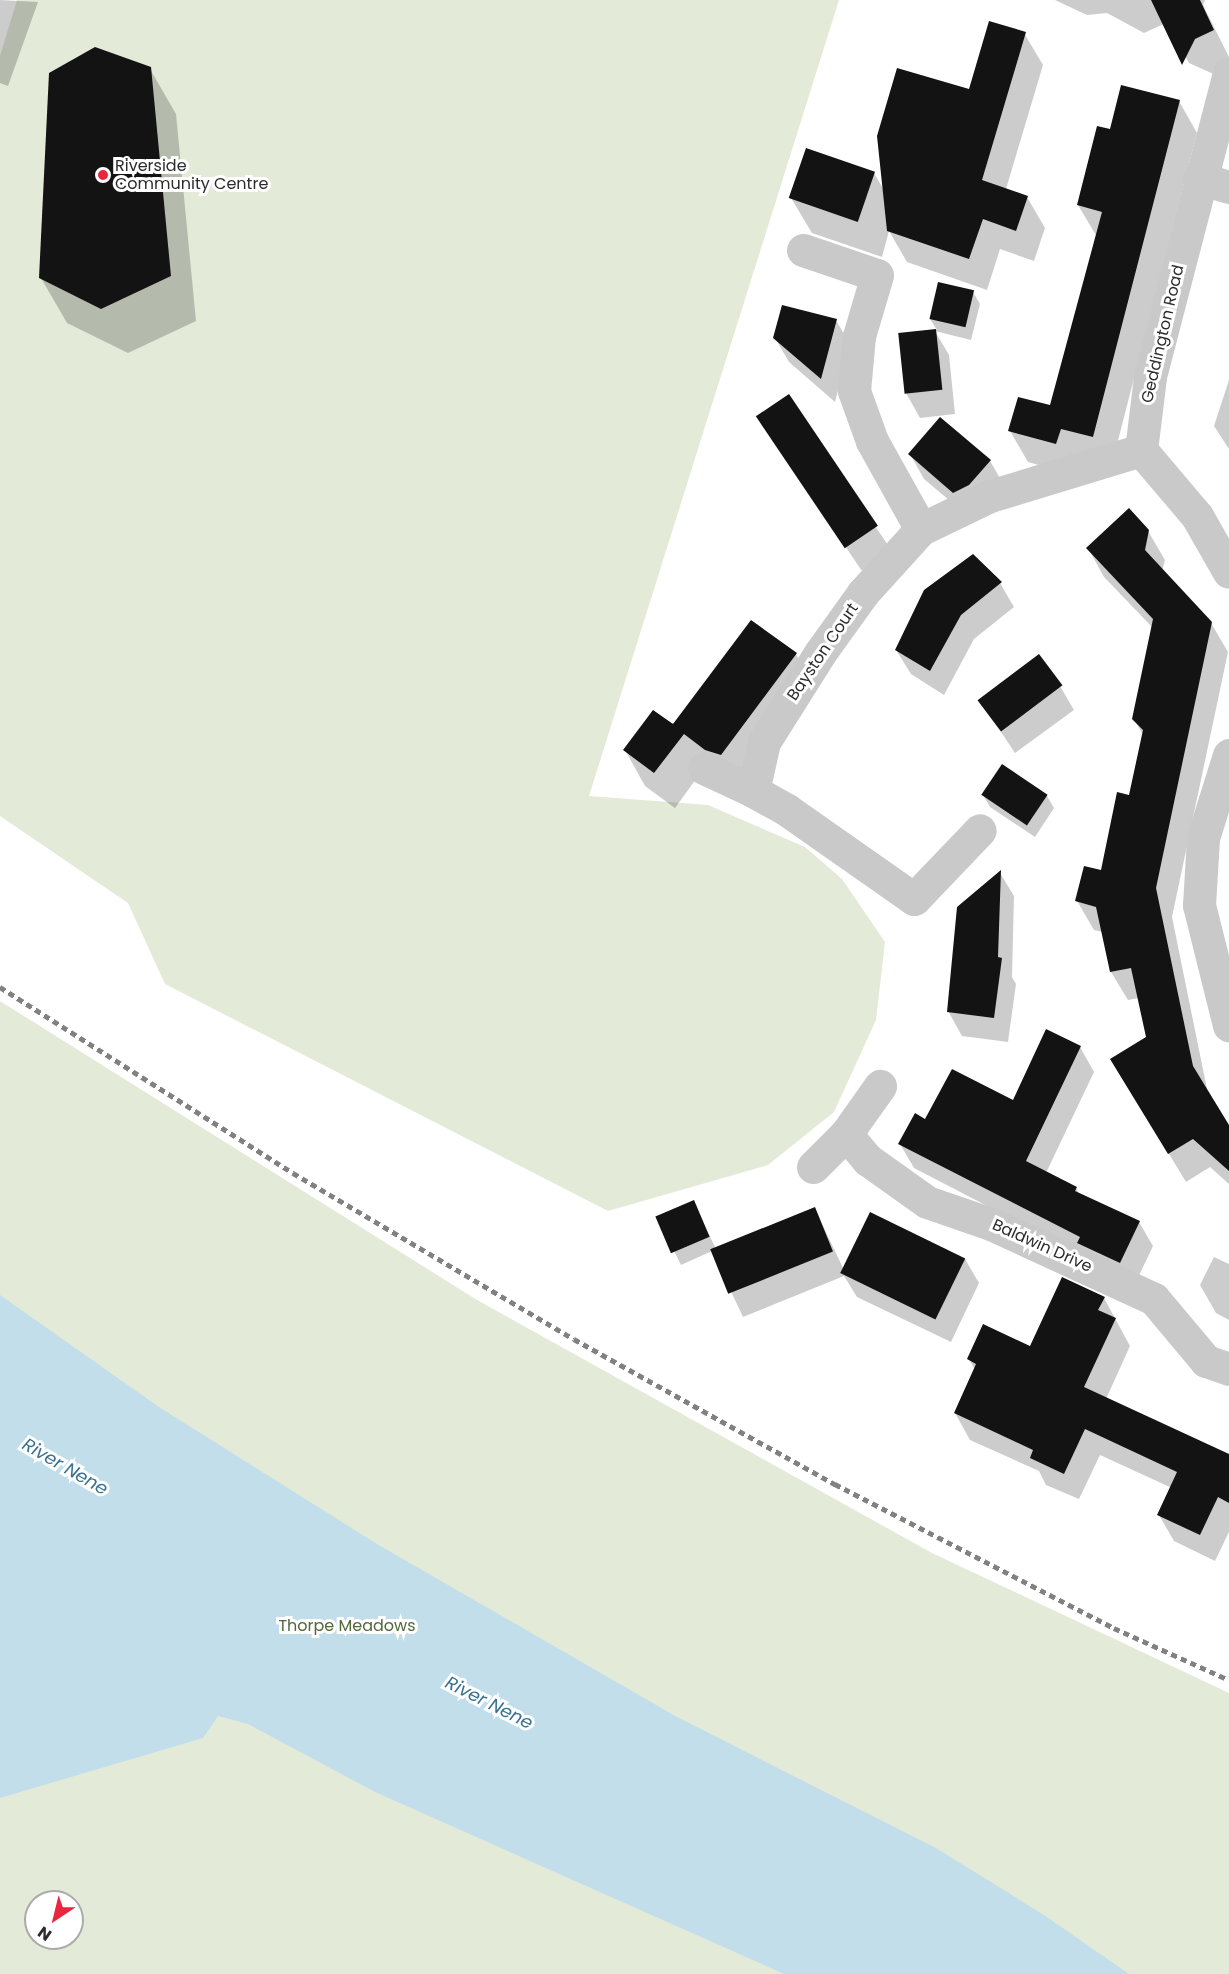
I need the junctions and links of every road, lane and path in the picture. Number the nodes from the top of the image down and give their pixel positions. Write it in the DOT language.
graph roads {
  1 [pos="1229,73"];
  2 [pos="1214,182"];
  3 [pos="803,250"];
  4 [pos="1141,450"];
  5 [pos="921,529"];
  6 [pos="1229,572"];
  7 [pos="1229,755"];
  8 [pos="704,768"];
  9 [pos="753,791"];
  10 [pos="980,830"];
  11 [pos="1229,1025"];
  12 [pos="880,1086"];
  13 [pos="846,1134"];
  14 [pos="813,1167"];
  15 [pos="1229,1369"];
  1 -- 2 [label="street, Geddington Road"];
  2 -- 4 [label="street, Geddington Road"];
  3 -- 5 [label="street"];
  4 -- 5 [label="street, Bayston Court"];
  4 -- 6 [label="street"];
  5 -- 9 [label="street, Bayston Court"];
  7 -- 11 [label="street"];
  8 -- 9 [label="street"];
  9 -- 10 [label="street"];
  12 -- 13 [label="street"];
  13 -- 14 [label="street"];
  13 -- 15 [label="street, Baldwin Drive"];
}
